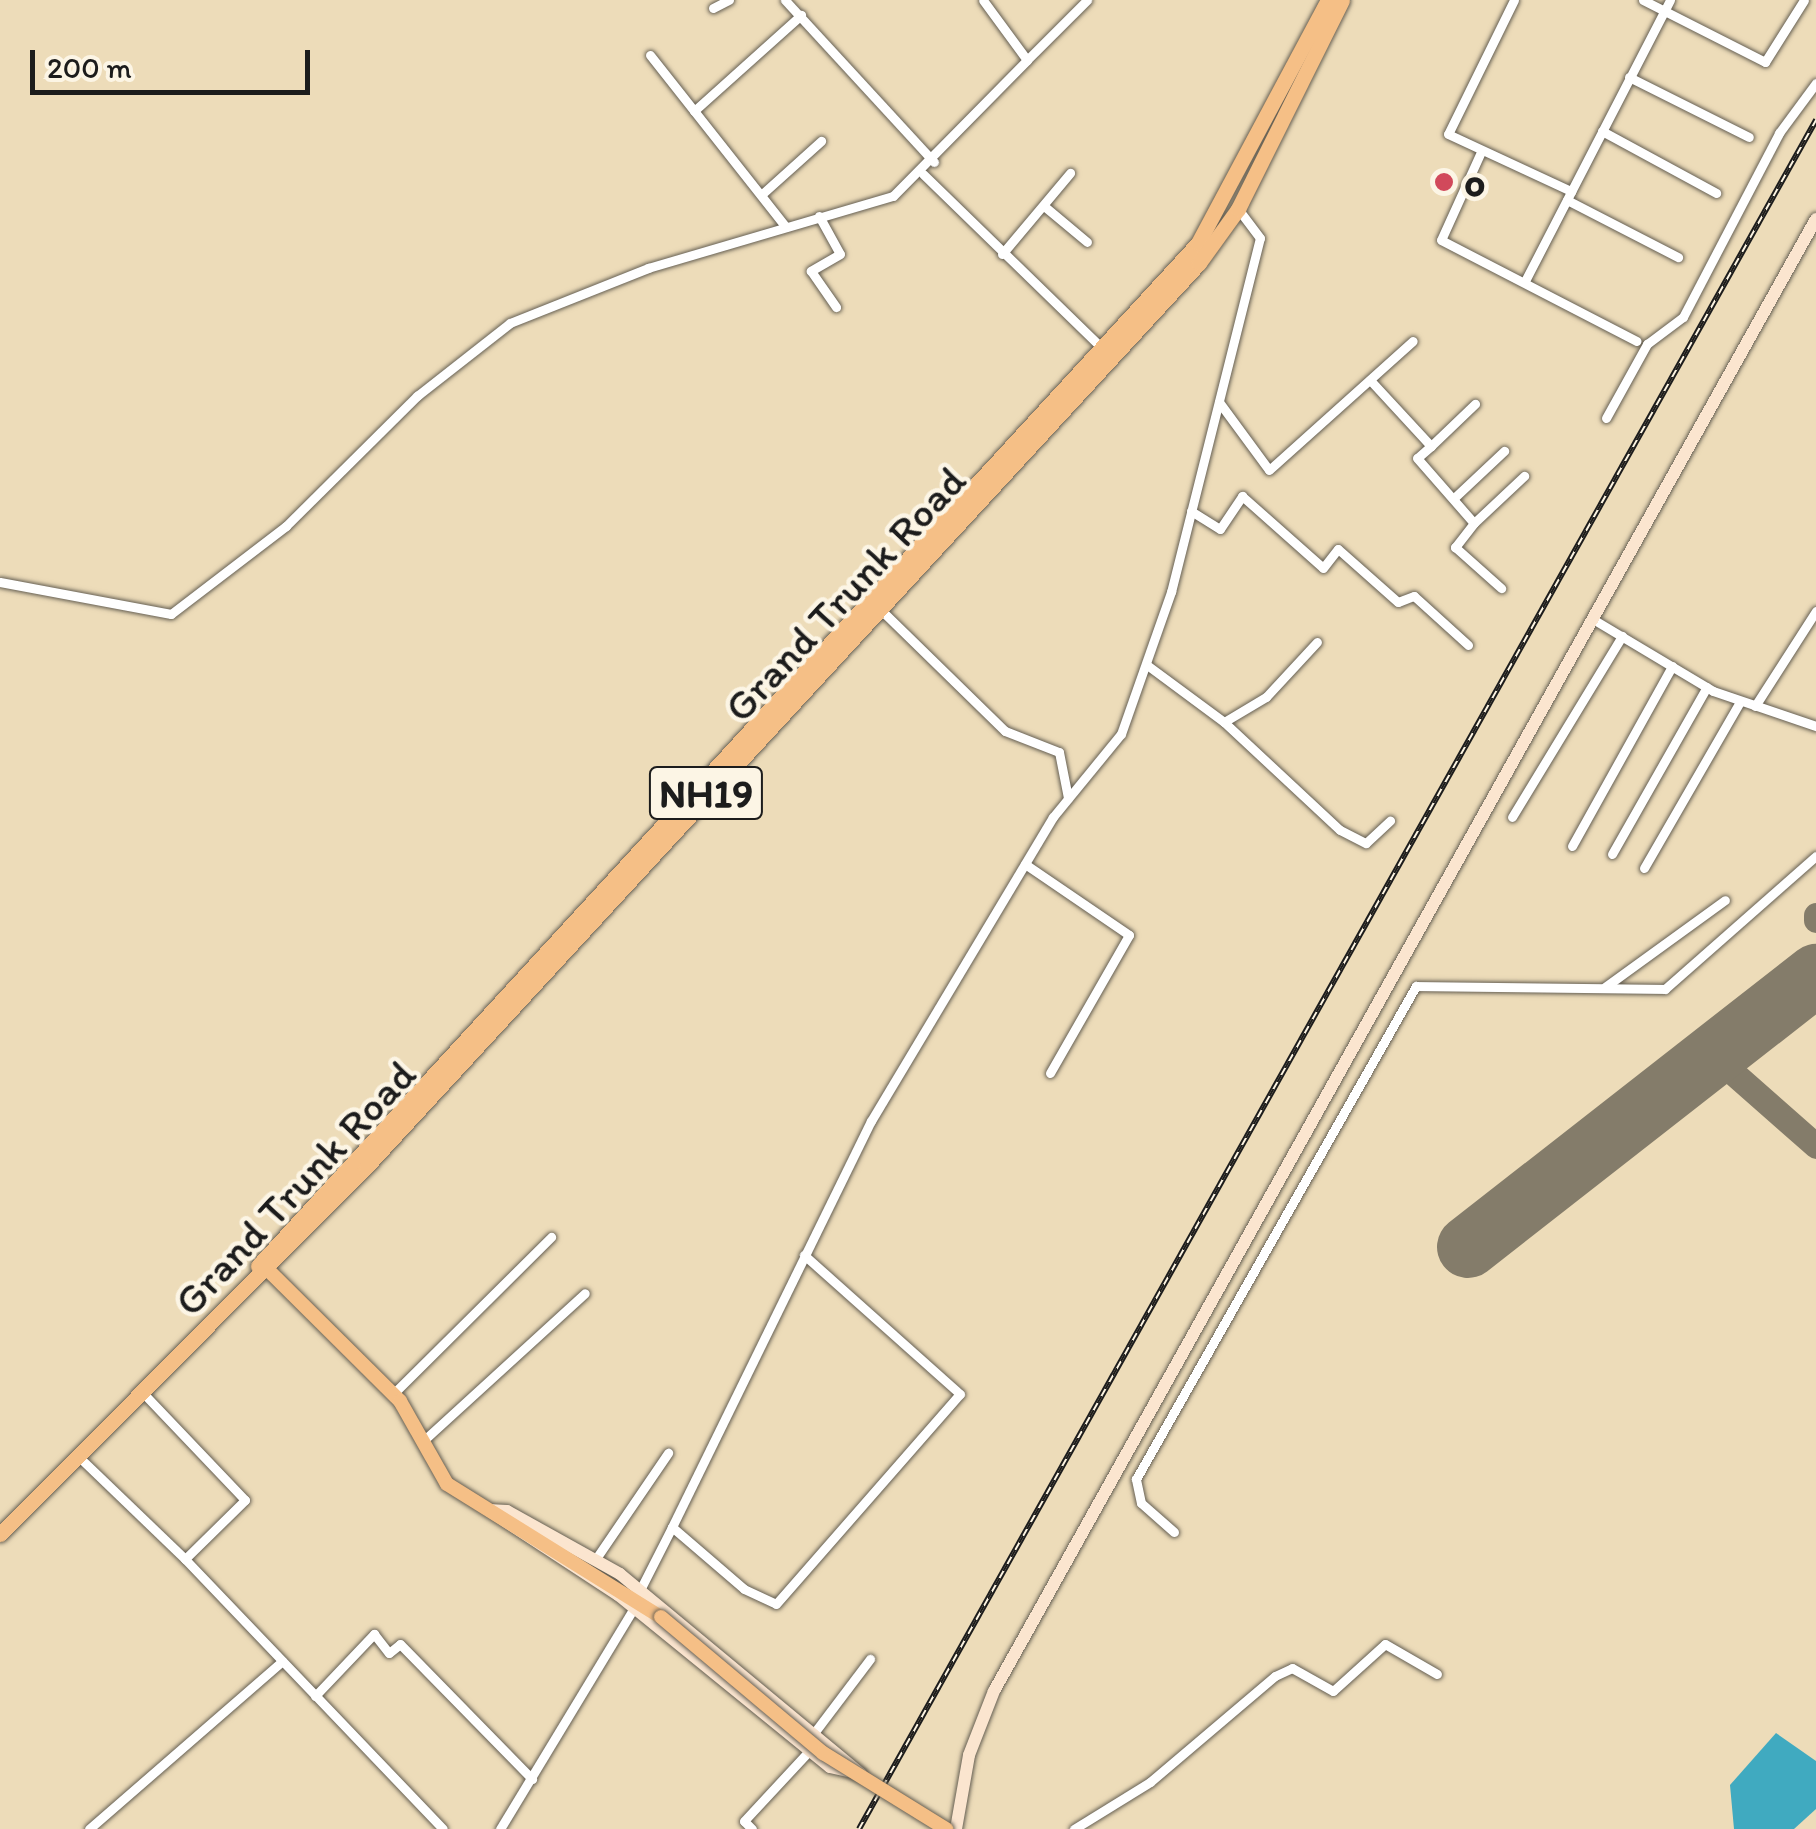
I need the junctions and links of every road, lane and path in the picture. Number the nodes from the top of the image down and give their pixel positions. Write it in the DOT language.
graph roads {
  1 [pos="729,0"];
  2 [pos="784,0"];
  3 [pos="983,0"];
  4 [pos="1087,0"];
  5 [pos="1328,0"];
  6 [pos="1342,0"];
  7 [pos="1514,0"];
  8 [pos="1644,0"];
  9 [pos="1670,0"];
  10 [pos="1804,0"];
  11 [pos="713,8"];
  12 [pos="1664,10"];
  13 [pos="800,16"];
  14 [pos="650,55"];
  15 [pos="1027,60"];
  16 [pos="1629,77"];
  17 [pos="1816,83"];
  18 [pos="694,111"];
  19 [pos="1602,130"];
  20 [pos="1748,136"];
  21 [pos="822,141"];
  22 [pos="1480,154"];
  23 [pos="934,162"];
  24 [pos="1070,172"];
  25 [pos="923,174"];
  26 [pos="1716,192"];
  27 [pos="760,195"];
  28 [pos="1569,195"];
  29 [pos="1044,206"];
  30 [pos="1238,208"];
  31 [pos="819,216"];
  32 [pos="1816,219"];
  33 [pos="786,227"];
  34 [pos="1087,242"];
  35 [pos="1002,254"];
  36 [pos="1678,257"];
  37 [pos="1526,280"];
  38 [pos="836,307"];
  39 [pos="1412,340"];
  40 [pos="1636,341"];
  41 [pos="1104,350"];
  42 [pos="1370,380"];
  43 [pos="1219,402"];
  44 [pos="1475,404"];
  45 [pos="1606,418"];
  46 [pos="1431,446"];
  47 [pos="1504,451"];
  48 [pos="1524,476"];
  49 [pos="1454,498"];
  50 [pos="1191,510"];
  51 [pos="1474,522"];
  52 [pos="0,582"];
  53 [pos="1501,588"];
  54 [pos="877,606"];
  55 [pos="1816,611"];
  56 [pos="1589,616"];
  57 [pos="1622,636"];
  58 [pos="1316,642"];
  59 [pos="1468,645"];
  60 [pos="1147,665"];
  61 [pos="1672,666"];
  62 [pos="1707,687"];
  63 [pos="1740,702"];
  64 [pos="1755,706"];
  65 [pos="1224,722"];
  66 [pos="1816,726"];
  67 [pos="1068,798"];
  68 [pos="1512,817"];
  69 [pos="1390,821"];
  70 [pos="1572,846"];
  71 [pos="1612,854"];
  72 [pos="1816,856"];
  73 [pos="1024,864"];
  74 [pos="1644,868"];
  75 [pos="1725,900"];
  76 [pos="1598,989"];
  77 [pos="1050,1073"];
  78 [pos="551,1237"];
  79 [pos="804,1255"];
  80 [pos="264,1267"];
  81 [pos="585,1293"];
  82 [pos="393,1394"];
  83 [pos="145,1395"];
  84 [pos="423,1441"];
  85 [pos="668,1452"];
  86 [pos="80,1458"];
  87 [pos="488,1510"];
  88 [pos="0,1522"];
  89 [pos="672,1526"];
  90 [pos="1174,1532"];
  91 [pos="0,1534"];
  92 [pos="185,1559"];
  93 [pos="595,1560"];
  94 [pos="640,1590"];
  95 [pos="634,1608"];
  96 [pos="870,1660"];
  97 [pos="282,1661"];
  98 [pos="1437,1674"];
  99 [pos="315,1696"];
  100 [pos="813,1735"];
  101 [pos="806,1749"];
  102 [pos="532,1779"];
  103 [pos="956,1827"];
  104 [pos="89,1829"];
  105 [pos="444,1829"];
  106 [pos="500,1829"];
  107 [pos="752,1829"];
  108 [pos="1074,1829"];
  1 -- 11 [label="street"];
  2 -- 13 [label="street"];
  3 -- 15 [label="street"];
  4 -- 15 [label="street"];
  5 -- 41 [label="highway, Grand Trunk Road / NH19"];
  6 -- 30 [label="highway, Grand Trunk Road / NH19"];
  7 -- 22 [label="street"];
  8 -- 12 [label="street"];
  9 -- 12 [label="street"];
  10 -- 12 [label="street"];
  12 -- 16 [label="street"];
  13 -- 18 [label="street"];
  13 -- 23 [label="street"];
  14 -- 18 [label="street"];
  15 -- 23 [label="street"];
  16 -- 19 [label="street"];
  16 -- 20 [label="street"];
  17 -- 45 [label="street"];
  18 -- 27 [label="street"];
  19 -- 26 [label="street"];
  19 -- 28 [label="street"];
  21 -- 27 [label="street"];
  22 -- 28 [label="street"];
  22 -- 37 [label="street"];
  23 -- 25 [label="street"];
  24 -- 29 [label="street"];
  25 -- 31 [label="street"];
  25 -- 35 [label="street"];
  27 -- 33 [label="street"];
  28 -- 36 [label="street"];
  28 -- 37 [label="street"];
  29 -- 34 [label="street"];
  29 -- 35 [label="street"];
  30 -- 43 [label="street"];
  30 -- 54 [label="highway, Grand Trunk Road / NH19"];
  31 -- 33 [label="street"];
  31 -- 38 [label="street"];
  32 -- 56 [label="main road"];
  33 -- 52 [label="street"];
  35 -- 41 [label="street"];
  37 -- 40 [label="street"];
  39 -- 42 [label="street"];
  41 -- 80 [label="highway, Grand Trunk Road / NH19"];
  42 -- 43 [label="street"];
  42 -- 46 [label="street"];
  43 -- 50 [label="street"];
  44 -- 46 [label="street"];
  46 -- 49 [label="street"];
  47 -- 49 [label="street"];
  48 -- 51 [label="street"];
  49 -- 51 [label="street"];
  50 -- 59 [label="street"];
  50 -- 60 [label="street"];
  51 -- 53 [label="street"];
  54 -- 67 [label="street"];
  54 -- 80 [label="highway, Grand Trunk Road / NH19"];
  55 -- 64 [label="street"];
  56 -- 57 [label="street"];
  56 -- 103 [label="main road"];
  57 -- 61 [label="street"];
  57 -- 68 [label="street"];
  58 -- 65 [label="street"];
  60 -- 65 [label="street"];
  60 -- 67 [label="street"];
  61 -- 62 [label="street"];
  61 -- 70 [label="street"];
  62 -- 63 [label="street"];
  62 -- 71 [label="street"];
  63 -- 64 [label="street"];
  63 -- 74 [label="street"];
  64 -- 66 [label="street"];
  65 -- 69 [label="street"];
  67 -- 73 [label="street"];
  72 -- 76 [label="street"];
  73 -- 77 [label="street"];
  73 -- 79 [label="street"];
  75 -- 76 [label="street"];
  76 -- 90 [label="street"];
  78 -- 82 [label="street"];
  79 -- 89 [label="street"];
  79 -- 89 [label="street"];
  80 -- 82 [label="main road"];
  80 -- 83 [label="highway, Grand Trunk Road / NH19"];
  80 -- 88 [label="highway, Grand Trunk Road / NH19"];
  81 -- 84 [label="street"];
  82 -- 84 [label="main road"];
  83 -- 86 [label="highway, Grand Trunk Road / NH19"];
  83 -- 92 [label="street"];
  84 -- 87 [label="main road"];
  85 -- 93 [label="street"];
  86 -- 91 [label="highway, Grand Trunk Road / NH19"];
  86 -- 92 [label="street"];
  87 -- 93 [label="main road"];
  87 -- 95 [label="main road"];
  87 -- 103 [label="main road, bridge"];
  89 -- 94 [label="street"];
  92 -- 97 [label="street"];
  93 -- 94 [label="main road"];
  94 -- 100 [label="main road"];
  95 -- 101 [label="main road"];
  95 -- 102 [label="street"];
  96 -- 100 [label="street"];
  97 -- 99 [label="street"];
  97 -- 104 [label="street"];
  98 -- 108 [label="street"];
  99 -- 102 [label="street"];
  99 -- 105 [label="street"];
  100 -- 101 [label="street"];
  100 -- 101 [label="main road"];
  101 -- 107 [label="street"];
  102 -- 106 [label="street"];
}
